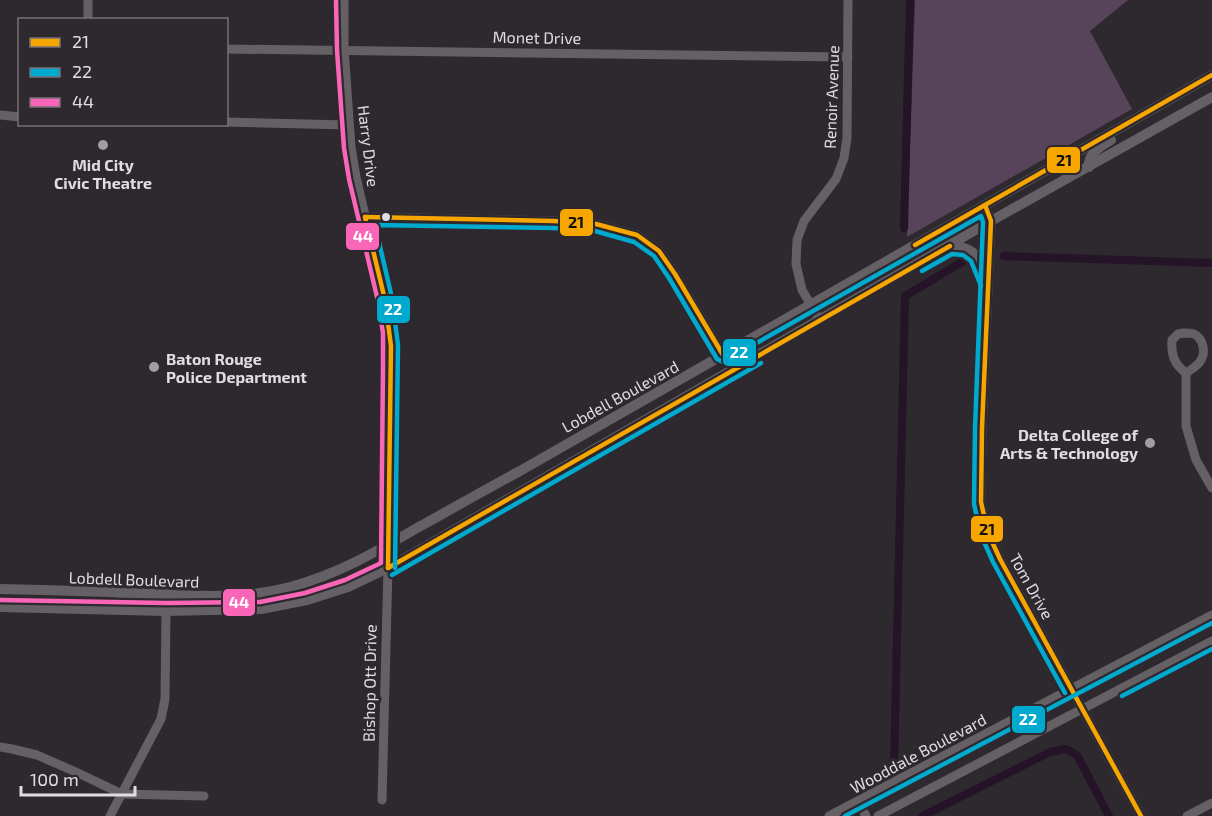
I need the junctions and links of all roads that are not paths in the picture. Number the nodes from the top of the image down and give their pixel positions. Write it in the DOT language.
graph roads {
  1 [pos="88,0"];
  2 [pos="344,0"];
  3 [pos="848,0"];
  4 [pos="88,18"];
  5 [pos="228,49"];
  6 [pos="344,50"];
  7 [pos="848,57"];
  8 [pos="1212,75"];
  9 [pos="1212,97"];
  10 [pos="1156,107"];
  11 [pos="0,115"];
  12 [pos="18,117"];
  13 [pos="228,122"];
  14 [pos="1166,123"];
  15 [pos="349,124"];
  16 [pos="1122,127"];
  17 [pos="1089,167"];
  18 [pos="985,205"];
  19 [pos="365,217"];
  20 [pos="991,221"];
  21 [pos="950,246"];
  22 [pos="988,283"];
  23 [pos="812,305"];
  24 [pos="820,320"];
  25 [pos="759,335"];
  26 [pos="767,350"];
  27 [pos="723,355"];
  28 [pos="1186,373"];
  29 [pos="539,459"];
  30 [pos="549,475"];
  31 [pos="1212,488"];
  32 [pos="388,545"];
  33 [pos="388,568"];
  34 [pos="0,589"];
  35 [pos="166,594"];
  36 [pos="0,607"];
  37 [pos="105,610"];
  38 [pos="166,611"];
  39 [pos="1212,615"];
  40 [pos="1212,641"];
  41 [pos="1072,689"];
  42 [pos="1083,708"];
  43 [pos="0,747"];
  44 [pos="122,794"];
  45 [pos="204,796"];
  46 [pos="382,800"];
  47 [pos="858,801"];
  48 [pos="1212,803"];
  49 [pos="110,816"];
  50 [pos="829,816"];
  51 [pos="866,816"];
  52 [pos="878,816"];
  53 [pos="1141,816"];
  54 [pos="1187,816"];
  1 -- 4 [label="street"];
  2 -- 6 [label="street, Harry Drive"];
  3 -- 7 [label="street, Renoir Avenue"];
  5 -- 6 [label="street, Monet Drive"];
  6 -- 7 [label="street, Monet Drive"];
  6 -- 15 [label="street, Harry Drive"];
  7 -- 23 [label="street, Renoir Avenue"];
  8 -- 10 [label="main road, Lobdell Boulevard"];
  9 -- 14 [label="main road, Lobdell Boulevard"];
  10 -- 14 [label="main road"];
  10 -- 16 [label="main road, Lobdell Boulevard"];
  11 -- 12 [label="street"];
  13 -- 15 [label="street"];
  14 -- 17 [label="main road, Lobdell Boulevard"];
  15 -- 19 [label="street, Harry Drive"];
  16 -- 17 [label="main road"];
  16 -- 18 [label="main road, Lobdell Boulevard"];
  17 -- 20 [label="main road, Lobdell Boulevard"];
  18 -- 20 [label="street, Tom Drive"];
  18 -- 23 [label="main road, Lobdell Boulevard"];
  19 -- 27 [label="street"];
  19 -- 32 [label="street, Harry Drive"];
  20 -- 21 [label="main road, Lobdell Boulevard"];
  20 -- 22 [label="street, Tom Drive"];
  21 -- 22 [label="main road"];
  21 -- 24 [label="main road, Lobdell Boulevard"];
  22 -- 41 [label="street, Tom Drive"];
  23 -- 24 [label="street, Renoir Avenue"];
  23 -- 25 [label="main road, Lobdell Boulevard"];
  24 -- 26 [label="main road, Lobdell Boulevard"];
  25 -- 26 [label="street"];
  25 -- 27 [label="main road, Lobdell Boulevard"];
  26 -- 30 [label="main road, Lobdell Boulevard"];
  27 -- 29 [label="main road, Lobdell Boulevard"];
  28 -- 28 [label="street"];
  28 -- 31 [label="street"];
  29 -- 30 [label="main road"];
  29 -- 32 [label="main road, Lobdell Boulevard"];
  30 -- 33 [label="main road, Lobdell Boulevard"];
  32 -- 33 [label="main road"];
  32 -- 35 [label="main road, Lobdell Boulevard"];
  33 -- 38 [label="main road, Lobdell Boulevard"];
  33 -- 46 [label="street, Bishop Ott Drive"];
  34 -- 35 [label="main road, Lobdell Boulevard"];
  35 -- 37 [label="main road"];
  35 -- 38 [label="main road"];
  36 -- 37 [label="main road, Lobdell Boulevard"];
  37 -- 38 [label="main road, Lobdell Boulevard"];
  38 -- 44 [label="street"];
  39 -- 41 [label="street, Wooddale Boulevard"];
  40 -- 42 [label="street"];
  41 -- 42 [label="street, Tom Drive"];
  41 -- 47 [label="street, Wooddale Boulevard"];
  42 -- 52 [label="street"];
  42 -- 53 [label="street, Tom Drive"];
  43 -- 44 [label="street"];
  44 -- 45 [label="street"];
  44 -- 49 [label="street"];
  47 -- 50 [label="street, Wooddale Boulevard"];
  47 -- 51 [label="street"];
  48 -- 54 [label="street"];
}
